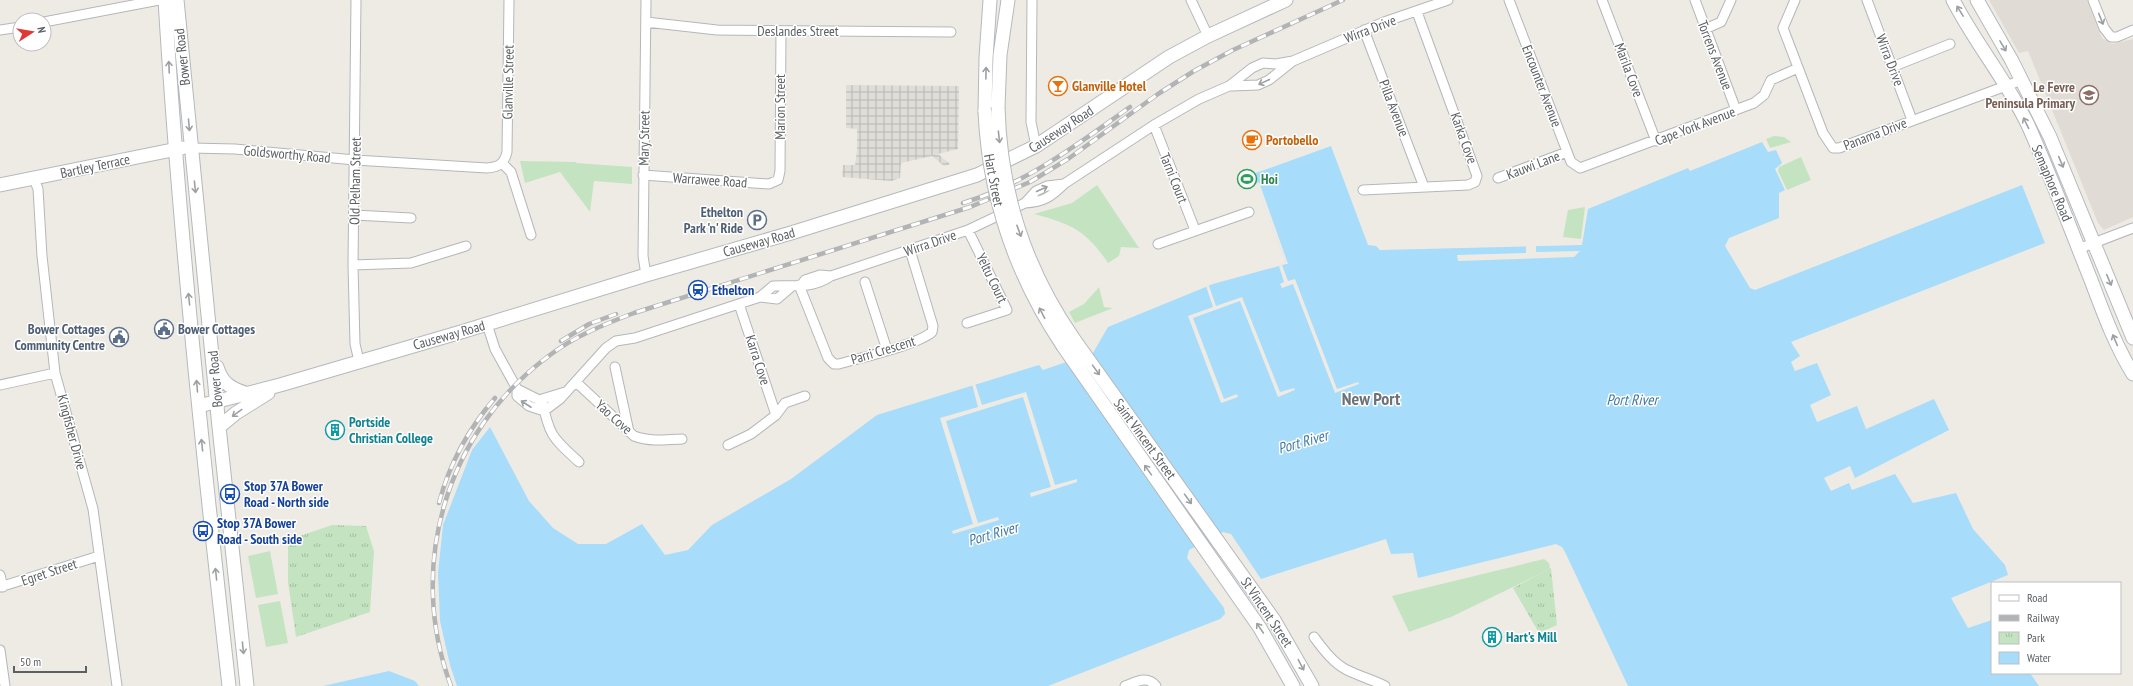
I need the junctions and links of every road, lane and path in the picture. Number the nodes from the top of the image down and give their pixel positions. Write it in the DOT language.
graph roads {
  1 [pos="159,0"];
  2 [pos="165,0"];
  3 [pos="177,0"];
  4 [pos="356,0"];
  5 [pos="509,0"];
  6 [pos="646,0"];
  7 [pos="990,0"];
  8 [pos="1008,0"];
  9 [pos="1032,0"];
  10 [pos="1191,0"];
  11 [pos="1448,0"];
  12 [pos="1509,0"];
  13 [pos="1602,0"];
  14 [pos="1694,0"];
  15 [pos="1731,0"];
  16 [pos="1795,0"];
  17 [pos="1867,0"];
  18 [pos="1954,0"];
  19 [pos="1977,0"];
  20 [pos="2093,0"];
  21 [pos="1280,1"];
  22 [pos="1417,12"];
  23 [pos="52,20"];
  24 [pos="646,22"];
  25 [pos="12,28"];
  26 [pos="1705,29"];
  27 [pos="0,30"];
  28 [pos="1364,30"];
  29 [pos="2133,30"];
  30 [pos="781,31"];
  31 [pos="951,32"];
  32 [pos="1208,36"];
  33 [pos="1950,44"];
  34 [pos="1293,61"];
  35 [pos="1892,66"];
  36 [pos="1798,68"];
  37 [pos="2022,80"];
  38 [pos="2007,85"];
  39 [pos="1229,86"];
  40 [pos="992,110"];
  41 [pos="1736,110"];
  42 [pos="1912,120"];
  43 [pos="1154,125"];
  44 [pos="1656,141"];
  45 [pos="1036,146"];
  46 [pos="191,148"];
  47 [pos="174,149"];
  48 [pos="1567,152"];
  49 [pos="355,160"];
  50 [pos="502,163"];
  51 [pos="1580,168"];
  52 [pos="643,175"];
  53 [pos="1498,178"];
  54 [pos="34,179"];
  55 [pos="776,182"];
  56 [pos="0,185"];
  57 [pos="1424,187"];
  58 [pos="1363,190"];
  59 [pos="1249,212"];
  60 [pos="354,215"];
  61 [pos="411,218"];
  62 [pos="2133,228"];
  63 [pos="968,230"];
  64 [pos="1194,230"];
  65 [pos="532,235"];
  66 [pos="1158,244"];
  67 [pos="2094,244"];
  68 [pos="466,246"];
  69 [pos="2078,249"];
  70 [pos="910,250"];
  71 [pos="353,265"];
  72 [pos="646,275"];
  73 [pos="865,282"];
  74 [pos="798,286"];
  75 [pos="760,297"];
  76 [pos="739,304"];
  77 [pos="967,322"];
  78 [pos="486,324"];
  79 [pos="2133,338"];
  80 [pos="1068,342"];
  81 [pos="212,348"];
  82 [pos="887,350"];
  83 [pos="360,361"];
  84 [pos="615,367"];
  85 [pos="55,373"];
  86 [pos="2133,374"];
  87 [pos="576,382"];
  88 [pos="0,385"];
  89 [pos="280,385"];
  90 [pos="517,389"];
  91 [pos="565,392"];
  92 [pos="248,394"];
  93 [pos="804,396"];
  94 [pos="542,400"];
  95 [pos="216,403"];
  96 [pos="199,406"];
  97 [pos="544,411"];
  98 [pos="776,415"];
  99 [pos="218,427"];
  100 [pos="629,432"];
  101 [pos="682,440"];
  102 [pos="728,445"];
  103 [pos="579,462"];
  104 [pos="1217,540"];
  105 [pos="1202,548"];
  106 [pos="99,556"];
  107 [pos="0,576"];
  108 [pos="1,587"];
  109 [pos="1314,637"];
  110 [pos="0,650"];
  111 [pos="5,686"];
  112 [pos="117,686"];
  113 [pos="229,686"];
  114 [pos="247,686"];
  115 [pos="1125,686"];
  116 [pos="1156,686"];
  117 [pos="1294,686"];
  118 [pos="1312,686"];
  119 [pos="1385,686"];
  1 -- 23 [label="street"];
  47 -- 2 [label="main road, Bower Road, one-way"];
  3 -- 46 [label="main road, Bower Road, one-way"];
  4 -- 49 [label="street, Old Pelham Street"];
  5 -- 50 [label="street, Glanville Street"];
  6 -- 24 [label="street, Mary Street"];
  40 -- 7 [label="main road, Hart Street, one-way"];
  8 -- 40 [label="main road, Hart Street"];
  9 -- 45 [label="street"];
  10 -- 32 [label="street"];
  11 -- 22 [label="street, Wirra Drive"];
  12 -- 48 [label="street, Encounter Avenue"];
  13 -- 44 [label="street, Marila Cove"];
  14 -- 26 [label="street, Torrens Avenue"];
  15 -- 26 [label="street"];
  16 -- 36 [label="street, Panama Drive"];
  17 -- 35 [label="street, Wirra Drive"];
  38 -- 18 [label="main road, Semaphore Road, one-way"];
  19 -- 37 [label="main road, Semaphore Road, one-way"];
  20 -- 29 [label="street, one-way"];
  21 -- 32 [label="main road, Causeway Road"];
  22 -- 28 [label="street, Wirra Drive"];
  22 -- 57 [label="street, Karka Cove"];
  24 -- 30 [label="street, Deslandes Street"];
  24 -- 52 [label="street, Mary Street"];
  25 -- 27 [label="street"];
  26 -- 41 [label="street, Torrens Avenue"];
  28 -- 34 [label="street, Wirra Drive"];
  28 -- 57 [label="street, Pilla Avenue"];
  30 -- 31 [label="street, Deslandes Street"];
  30 -- 55 [label="street, Marion Street"];
  32 -- 45 [label="main road, Causeway Road"];
  33 -- 35 [label="street"];
  34 -- 39 [label="street, Wirra Drive"];
  34 -- 39 [label="street, Wirra Drive, one-way"];
  35 -- 42 [label="street, Wirra Drive"];
  36 -- 41 [label="street, Cape York Avenue"];
  36 -- 42 [label="street, Panama Drive"];
  37 -- 38 [label="street, Panama Drive"];
  37 -- 67 [label="main road, Semaphore Road, one-way"];
  38 -- 42 [label="street, Panama Drive"];
  69 -- 38 [label="main road, Semaphore Road, one-way"];
  39 -- 43 [label="street, Wirra Drive"];
  40 -- 80 [label="main road, Hart Street, bridge"];
  41 -- 44 [label="street, Cape York Avenue"];
  43 -- 63 [label="street, Wirra Drive"];
  43 -- 64 [label="street, Tarni Court"];
  44 -- 51 [label="street, Cape York Avenue"];
  45 -- 72 [label="main road, Causeway Road"];
  46 -- 47 [label="main road, Bartley Terrace"];
  46 -- 49 [label="street, Goldsworthy Road"];
  46 -- 81 [label="main road, Bower Road, one-way"];
  47 -- 54 [label="main road, Bartley Terrace"];
  96 -- 47 [label="main road, Bower Road, one-way"];
  48 -- 51 [label="street, Encounter Avenue"];
  48 -- 53 [label="street, Kauwi Lane"];
  49 -- 50 [label="street, Goldsworthy Road"];
  49 -- 60 [label="street, Old Pelham Street"];
  50 -- 65 [label="street"];
  52 -- 55 [label="street, Warrawee Road"];
  52 -- 72 [label="street, Mary Street"];
  54 -- 56 [label="main road, Bartley Terrace"];
  54 -- 85 [label="street, Kingfisher Drive"];
  57 -- 58 [label="street, Karka Cove"];
  59 -- 64 [label="street"];
  60 -- 61 [label="street"];
  60 -- 71 [label="street, Old Pelham Street"];
  62 -- 67 [label="street"];
  63 -- 70 [label="street, Wirra Drive"];
  63 -- 77 [label="street, Yeltu Court"];
  64 -- 66 [label="street"];
  67 -- 69 [label="street"];
  67 -- 79 [label="main road, Semaphore Road, one-way"];
  68 -- 71 [label="street"];
  86 -- 69 [label="main road, Semaphore Road, one-way"];
  70 -- 74 [label="street, Wirra Drive"];
  70 -- 82 [label="street, Parri Crescent"];
  71 -- 83 [label="street, Old Pelham Street"];
  72 -- 78 [label="main road, Causeway Road"];
  73 -- 82 [label="street"];
  74 -- 75 [label="street, Wirra Drive"];
  74 -- 75 [label="street, Wirra Drive"];
  74 -- 82 [label="street, Parri Crescent"];
  75 -- 76 [label="street, Wirra Drive"];
  76 -- 87 [label="street, Wirra Drive"];
  76 -- 98 [label="street, Karra Cove"];
  78 -- 83 [label="main road, Causeway Road"];
  78 -- 90 [label="street"];
  80 -- 104 [label="main road, Saint Vincent Street, one-way"];
  105 -- 80 [label="main road, Saint Vincent Street, one-way"];
  81 -- 92 [label="main road"];
  81 -- 95 [label="main road, Bower Road"];
  83 -- 89 [label="main road, Causeway Road"];
  84 -- 100 [label="street"];
  85 -- 88 [label="street"];
  85 -- 106 [label="street, Kingfisher Drive"];
  87 -- 91 [label="street, Wirra Drive"];
  87 -- 100 [label="street, Yao Cove"];
  89 -- 92 [label="main road, Causeway Road"];
  89 -- 99 [label="main road, one-way"];
  90 -- 94 [label="street"];
  97 -- 90 [label="street, one-way"];
  91 -- 94 [label="street, Wirra Drive"];
  91 -- 97 [label="street, Wirra Drive"];
  92 -- 95 [label="main road, Causeway Road"];
  93 -- 98 [label="street"];
  94 -- 97 [label="street"];
  95 -- 96 [label="main road, Causeway Road"];
  95 -- 99 [label="main road, Bower Road"];
  113 -- 96 [label="main road, Bower Road, one-way"];
  97 -- 103 [label="street"];
  98 -- 102 [label="street"];
  99 -- 114 [label="main road, Bower Road, one-way"];
  100 -- 101 [label="street, Yao Cove"];
  104 -- 118 [label="main road, St Vincent Street, one-way"];
  117 -- 105 [label="main road, St Vincent Street, one-way"];
  106 -- 108 [label="street, Egret Street"];
  106 -- 112 [label="street, Kingfisher Drive"];
  107 -- 108 [label="street"];
  109 -- 119 [label="street"];
  110 -- 111 [label="street"];
  115 -- 116 [label="street"];
}
